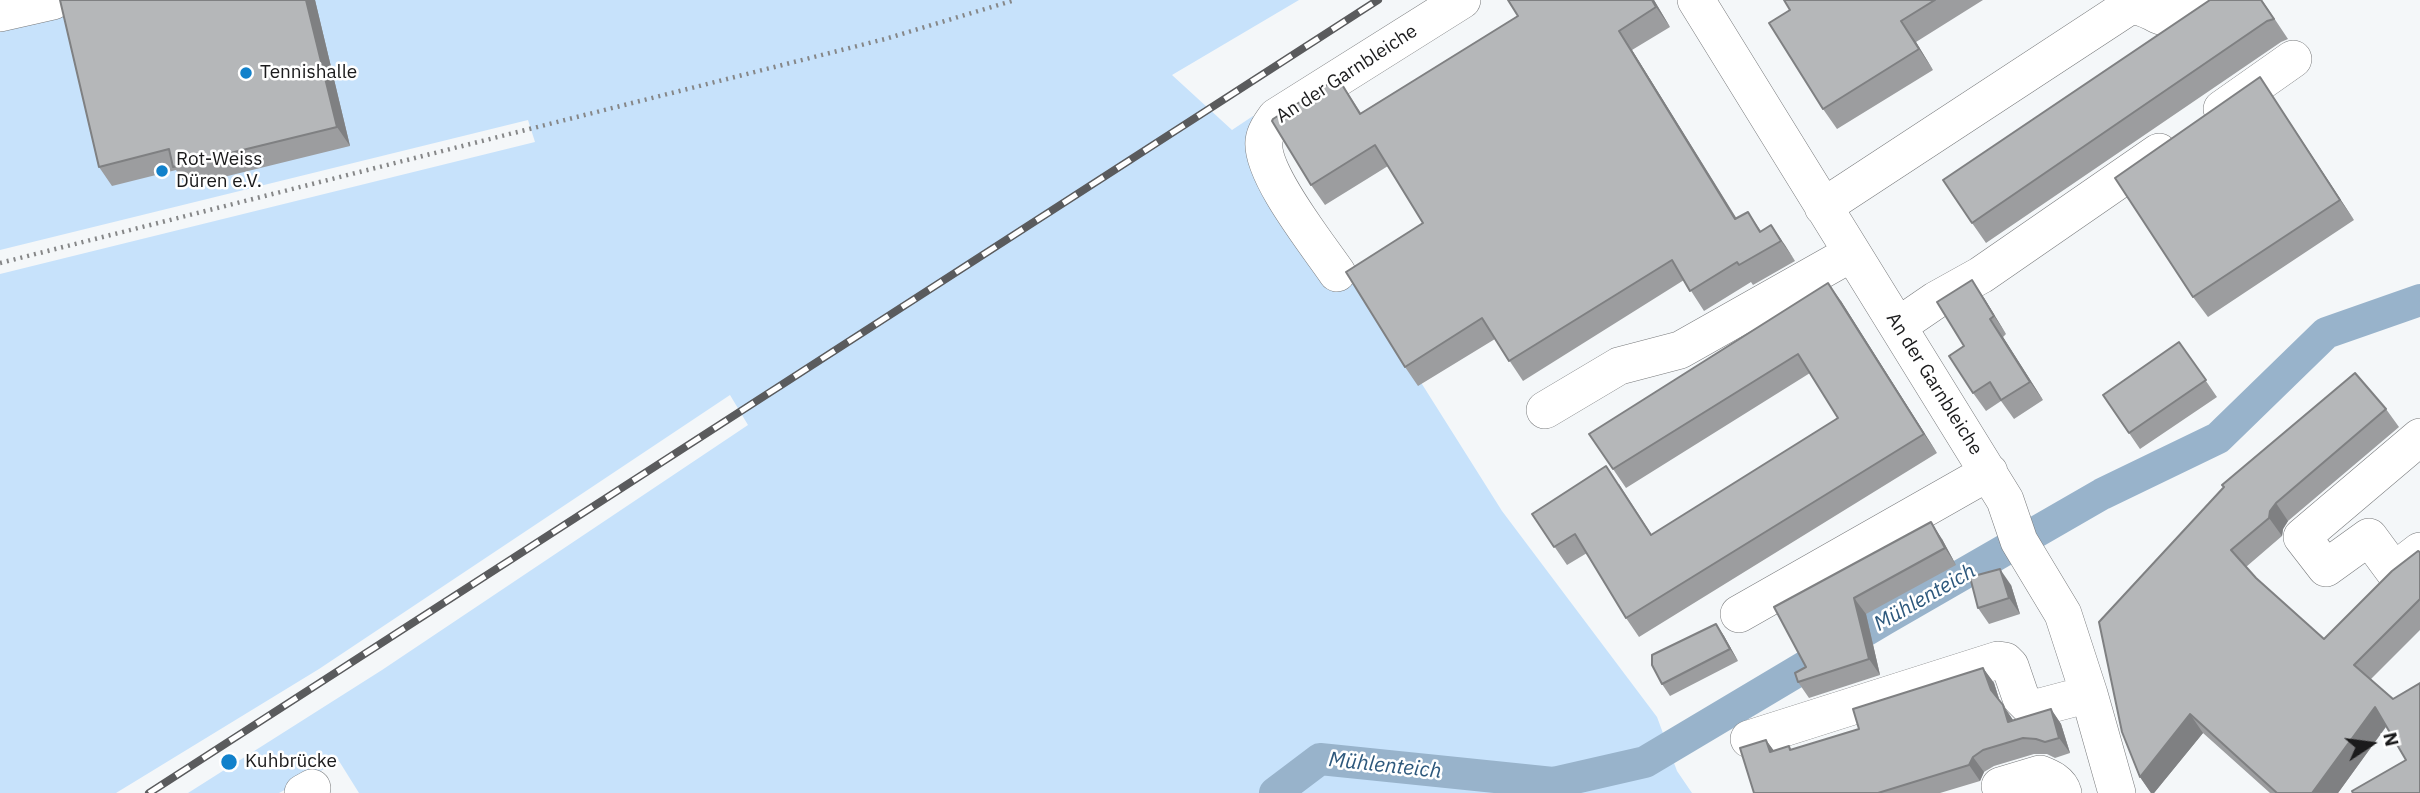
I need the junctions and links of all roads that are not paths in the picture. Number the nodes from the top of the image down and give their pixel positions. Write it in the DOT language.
graph roads {
  1 [pos="1462,0"];
  2 [pos="1696,0"];
  3 [pos="2204,0"];
  4 [pos="53,1"];
  5 [pos="0,13"];
  6 [pos="2293,59"];
  7 [pos="1823,207"];
  8 [pos="1852,253"];
  9 [pos="1338,273"];
  10 [pos="1898,326"];
  11 [pos="1545,410"];
  12 [pos="2420,437"];
  13 [pos="1997,486"];
  14 [pos="2420,551"];
  15 [pos="1739,614"];
  16 [pos="2089,694"];
  17 [pos="1749,738"];
  18 [pos="2000,786"];
  19 [pos="2063,793"];
  20 [pos="2117,793"];
  1 -- 9 [label="street, An der Garnbleiche"];
  2 -- 7 [label="street, An der Garnbleiche"];
  3 -- 7 [label="street"];
  4 -- 5 [label="street"];
  6 -- 10 [label="street"];
  7 -- 8 [label="street, An der Garnbleiche"];
  8 -- 10 [label="street, An der Garnbleiche"];
  8 -- 11 [label="street"];
  10 -- 13 [label="street, An der Garnbleiche"];
  12 -- 14 [label="street"];
  13 -- 15 [label="street"];
  13 -- 16 [label="street, An der Garnbleiche"];
  16 -- 17 [label="street"];
  16 -- 20 [label="street, An der Garnbleiche"];
  18 -- 19 [label="street"];
}
